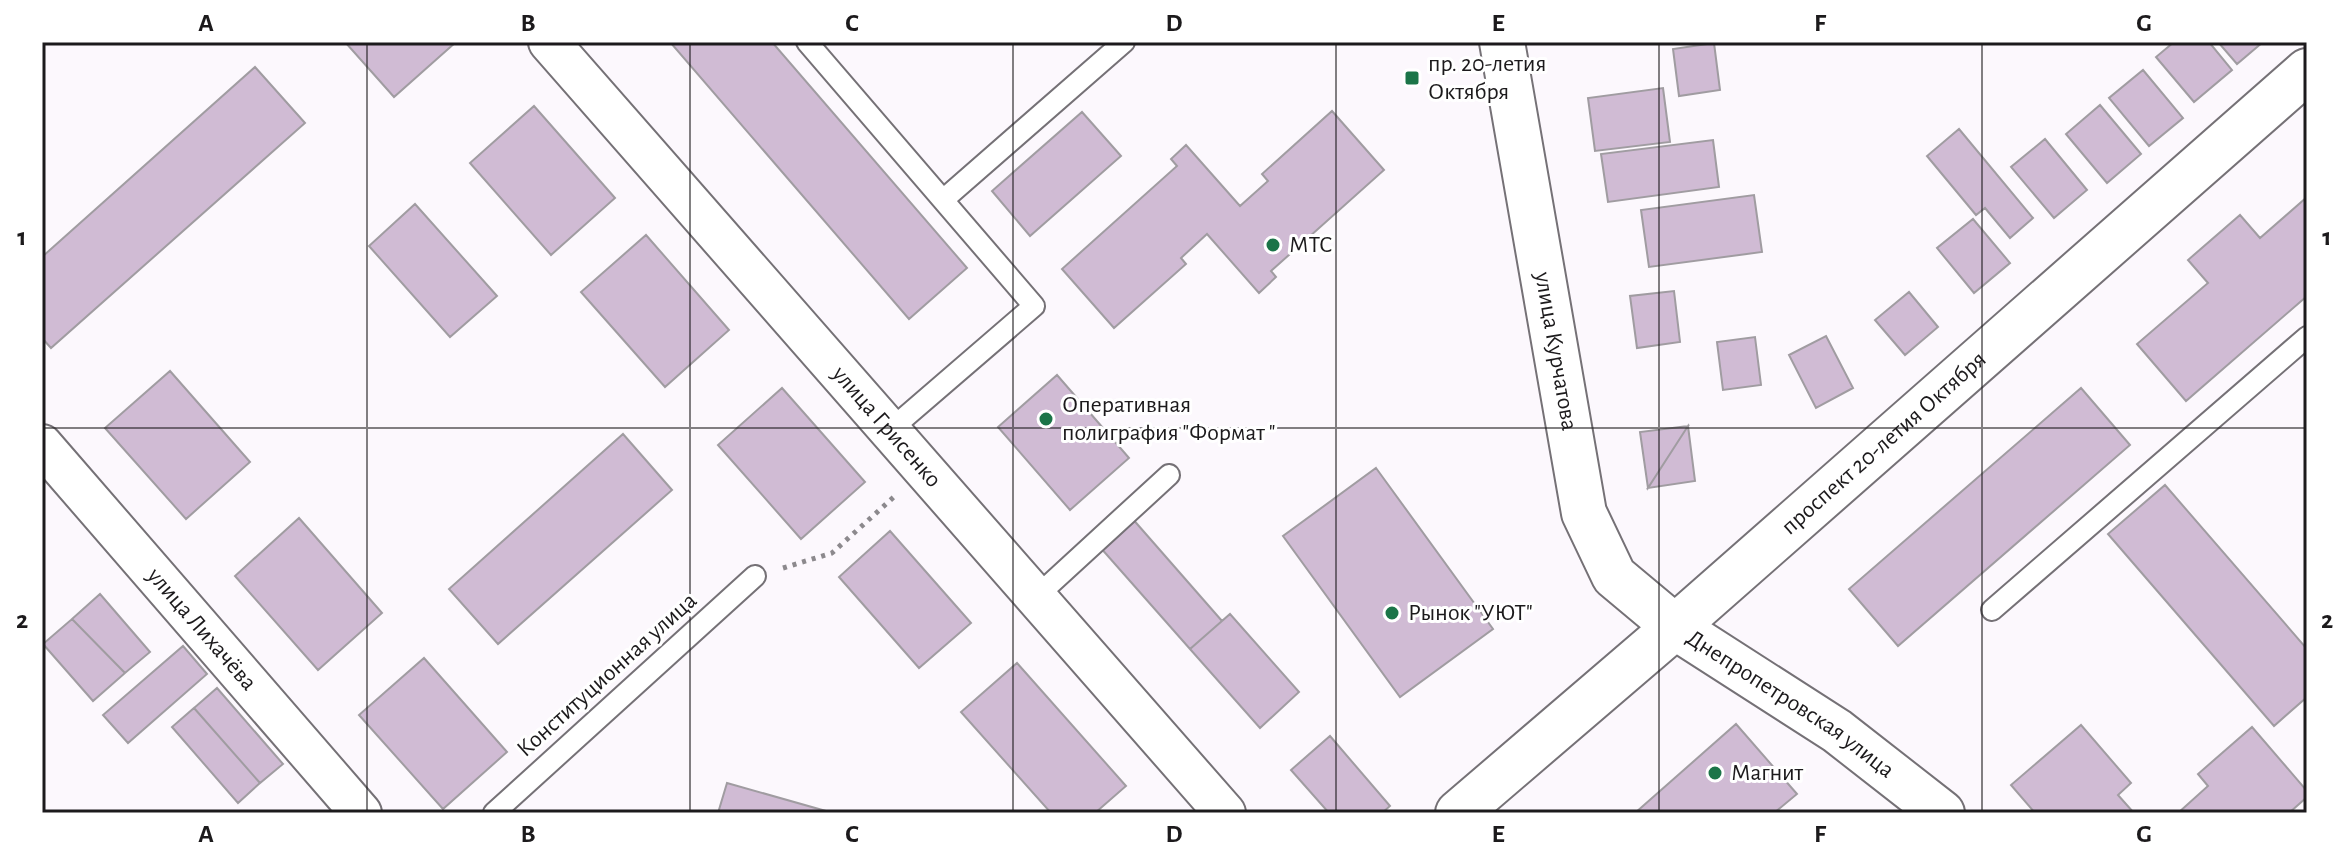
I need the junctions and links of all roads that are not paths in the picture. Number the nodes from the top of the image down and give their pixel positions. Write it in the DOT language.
graph roads {
  1 [pos="549,42"];
  2 [pos="807,42"];
  3 [pos="1124,42"];
  4 [pos="1502,42"];
  5 [pos="2307,71"];
  6 [pos="943,200"];
  7 [pos="2307,337"];
  8 [pos="889,431"];
  9 [pos="42,445"];
  10 [pos="1169,475"];
  11 [pos="755,576"];
  12 [pos="1036,597"];
  13 [pos="1992,610"];
  14 [pos="1675,627"];
  15 [pos="361,813"];
  16 [pos="494,813"];
  17 [pos="1225,813"];
  18 [pos="1458,813"];
  19 [pos="1942,813"];
  1 -- 8 [label="street, улица Грисенко"];
  2 -- 6 [label="lane"];
  3 -- 6 [label="lane"];
  4 -- 14 [label="street, улица Курчатова"];
  5 -- 14 [label="street, проспект 20-летия Октября"];
  6 -- 8 [label="lane"];
  7 -- 13 [label="lane"];
  8 -- 12 [label="street, улица Грисенко"];
  9 -- 15 [label="street, улица Лихачёва"];
  10 -- 12 [label="lane"];
  11 -- 16 [label="lane, Конституционная улица"];
  12 -- 17 [label="street, улица Грисенко"];
  14 -- 18 [label="street, проспект 20-летия Октября"];
  14 -- 19 [label="street, Днепропетровская улица"];
}
